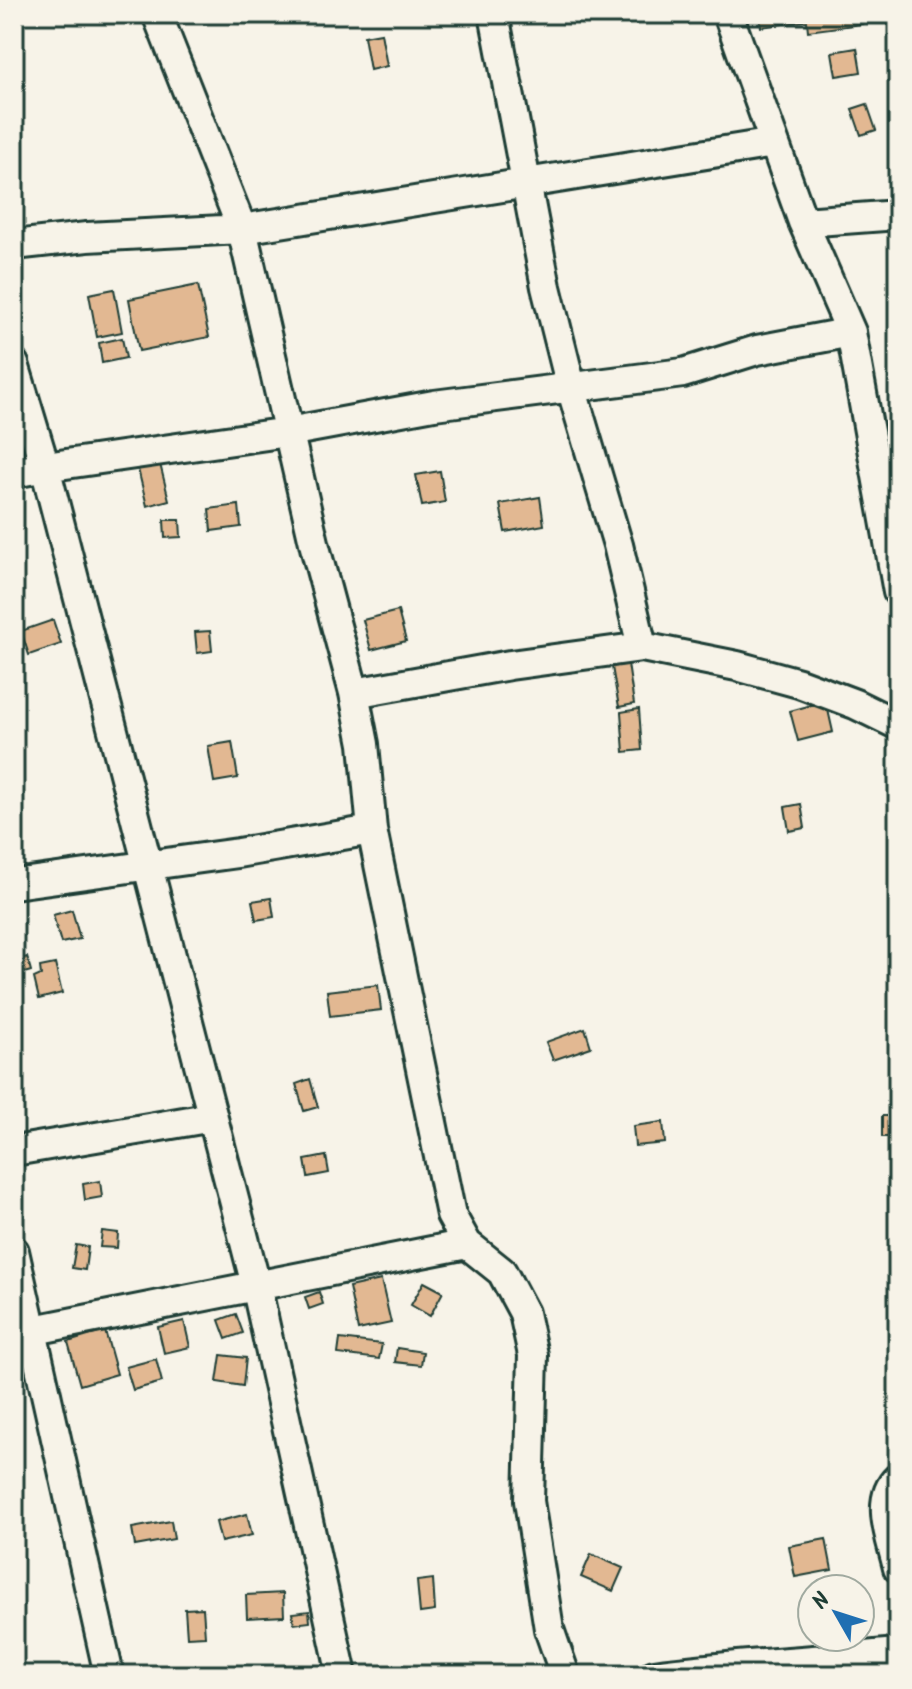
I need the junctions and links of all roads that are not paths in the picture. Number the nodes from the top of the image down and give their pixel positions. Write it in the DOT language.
graph roads {
  1 [pos="157,14"];
  2 [pos="494,14"];
  3 [pos="728,14"];
  4 [pos="774,143"];
  5 [pos="524,182"];
  6 [pos="898,215"];
  7 [pos="803,222"];
  8 [pos="242,229"];
  9 [pos="14,245"];
  10 [pos="851,332"];
  11 [pos="14,364"];
  12 [pos="571,387"];
  13 [pos="288,432"];
  14 [pos="45,467"];
  15 [pos="14,473"];
  16 [pos="898,592"];
  17 [pos="642,647"];
  18 [pos="354,693"];
  19 [pos="898,725"];
  20 [pos="372,830"];
  21 [pos="147,867"];
  22 [pos="14,884"];
  23 [pos="213,1117"];
  24 [pos="14,1151"];
  25 [pos="467,1244"];
  26 [pos="14,1251"];
  27 [pos="256,1285"];
  28 [pos="23,1333"];
  29 [pos="898,1478"];
  30 [pos="898,1568"];
  31 [pos="898,1653"];
  32 [pos="109,1675"];
  33 [pos="342,1675"];
  34 [pos="565,1675"];
  35 [pos="654,1675"];
  1 -- 8 [label="street"];
  2 -- 5 [label="street"];
  3 -- 4 [label="street"];
  4 -- 5 [label="street"];
  4 -- 7 [label="street"];
  5 -- 8 [label="street"];
  5 -- 12 [label="street"];
  6 -- 7 [label="street"];
  7 -- 10 [label="street"];
  8 -- 9 [label="street"];
  8 -- 13 [label="street"];
  10 -- 12 [label="street"];
  10 -- 16 [label="street"];
  11 -- 14 [label="street"];
  12 -- 13 [label="street"];
  12 -- 17 [label="street"];
  13 -- 14 [label="street"];
  13 -- 18 [label="street"];
  14 -- 15 [label="street"];
  14 -- 21 [label="street"];
  17 -- 18 [label="street"];
  17 -- 19 [label="street"];
  18 -- 20 [label="street"];
  20 -- 21 [label="street"];
  20 -- 25 [label="street"];
  21 -- 22 [label="street"];
  21 -- 23 [label="street"];
  23 -- 24 [label="street"];
  23 -- 27 [label="street"];
  25 -- 27 [label="street"];
  25 -- 34 [label="street"];
  26 -- 28 [label="street"];
  27 -- 28 [label="street"];
  27 -- 33 [label="street"];
  28 -- 32 [label="street"];
  29 -- 30 [label="street"];
  31 -- 35 [label="street"];
}
